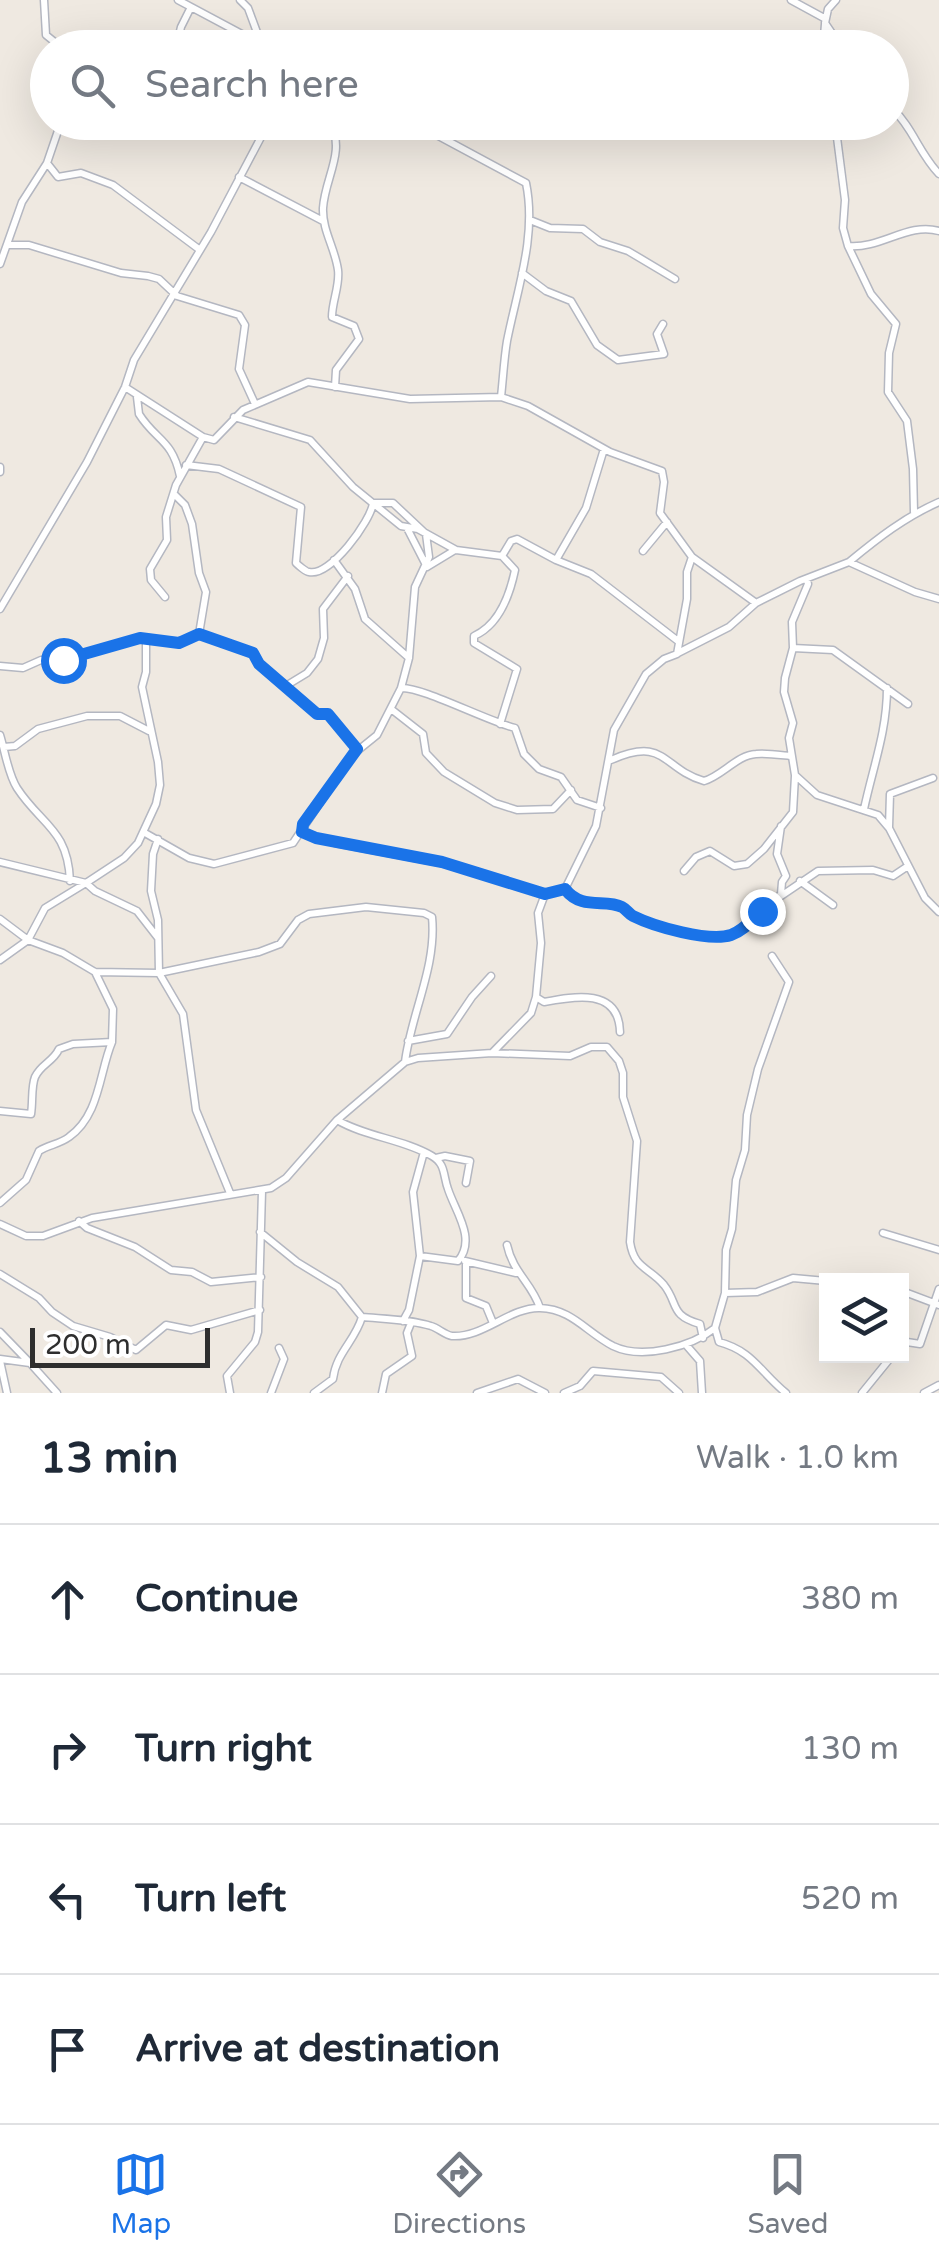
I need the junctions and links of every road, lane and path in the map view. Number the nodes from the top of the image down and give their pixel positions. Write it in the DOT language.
graph roads {
  1 [pos="44,0"];
  2 [pos="178,0"];
  3 [pos="240,0"];
  4 [pos="791,0"];
  5 [pos="836,0"];
  6 [pos="192,7"];
  7 [pos="825,20"];
  8 [pos="46,30"];
  9 [pos="180,30"];
  10 [pos="235,30"];
  11 [pos="258,30"];
  12 [pos="824,30"];
  13 [pos="831,30"];
  14 [pos="909,128"];
  15 [pos="54,140"];
  16 [pos="259,140"];
  17 [pos="335,140"];
  18 [pos="443,140"];
  19 [pos="837,140"];
  20 [pos="47,163"];
  21 [pos="939,174"];
  22 [pos="238,177"];
  23 [pos="530,220"];
  24 [pos="323,221"];
  25 [pos="939,230"];
  26 [pos="9,246"];
  27 [pos="848,246"];
  28 [pos="200,250"];
  29 [pos="0,264"];
  30 [pos="522,273"];
  31 [pos="675,278"];
  32 [pos="173,294"];
  33 [pos="663,324"];
  34 [pos="124,387"];
  35 [pos="335,387"];
  36 [pos="138,397"];
  37 [pos="500,397"];
  38 [pos="254,404"];
  39 [pos="234,418"];
  40 [pos="202,437"];
  41 [pos="604,449"];
  42 [pos="186,464"];
  43 [pos="180,476"];
  44 [pos="174,494"];
  45 [pos="939,502"];
  46 [pos="373,503"];
  47 [pos="914,512"];
  48 [pos="667,522"];
  49 [pos="406,527"];
  50 [pos="426,534"];
  51 [pos="456,550"];
  52 [pos="643,551"];
  53 [pos="502,556"];
  54 [pos="692,557"];
  55 [pos="334,560"];
  56 [pos="556,560"];
  57 [pos="849,562"];
  58 [pos="427,567"];
  59 [pos="348,576"];
  60 [pos="807,578"];
  61 [pos="165,598"];
  62 [pos="939,598"];
  63 [pos="756,602"];
  64 [pos="0,609"];
  65 [pos="199,634"];
  66 [pos="146,638"];
  67 [pos="678,641"];
  68 [pos="793,648"];
  69 [pos="677,654"];
  70 [pos="409,658"];
  71 [pos="0,666"];
  72 [pos="284,687"];
  73 [pos="401,688"];
  74 [pos="887,688"];
  75 [pos="908,704"];
  76 [pos="391,709"];
  77 [pos="500,724"];
  78 [pos="150,731"];
  79 [pos="0,735"];
  80 [pos="4,747"];
  81 [pos="357,749"];
  82 [pos="790,756"];
  83 [pos="610,760"];
  84 [pos="795,775"];
  85 [pos="933,778"];
  86 [pos="571,790"];
  87 [pos="601,808"];
  88 [pos="864,809"];
  89 [pos="781,826"];
  90 [pos="889,828"];
  91 [pos="302,832"];
  92 [pos="146,833"];
  93 [pos="158,839"];
  94 [pos="0,862"];
  95 [pos="908,866"];
  96 [pos="684,872"];
  97 [pos="70,881"];
  98 [pos="800,881"];
  99 [pos="86,883"];
  100 [pos="565,889"];
  101 [pos="545,894"];
  102 [pos="780,897"];
  103 [pos="833,905"];
  104 [pos="939,912"];
  105 [pos="0,919"];
  106 [pos="158,938"];
  107 [pos="28,940"];
  108 [pos="772,956"];
  109 [pos="0,960"];
  110 [pos="95,972"];
  111 [pos="160,973"];
  112 [pos="491,976"];
  113 [pos="536,998"];
  114 [pos="620,1032"];
  115 [pos="408,1041"];
  116 [pos="112,1042"];
  117 [pos="492,1053"];
  118 [pos="405,1062"];
  119 [pos="0,1111"];
  120 [pos="337,1120"];
  121 [pos="424,1152"];
  122 [pos="436,1158"];
  123 [pos="466,1183"];
  124 [pos="262,1191"];
  125 [pos="230,1192"];
  126 [pos="0,1204"];
  127 [pos="79,1221"];
  128 [pos="0,1224"];
  129 [pos="260,1232"];
  130 [pos="883,1233"];
  131 [pos="507,1245"];
  132 [pos="939,1250"];
  133 [pos="420,1256"];
  134 [pos="464,1260"];
  135 [pos="518,1273"];
  136 [pos="0,1274"];
  137 [pos="261,1277"];
  138 [pos="819,1280"];
  139 [pos="939,1289"];
  140 [pos="725,1293"];
  141 [pos="909,1294"];
  142 [pos="936,1304"];
  143 [pos="540,1308"];
  144 [pos="260,1310"];
  145 [pos="362,1317"];
  146 [pos="407,1322"];
  147 [pos="493,1324"];
  148 [pos="716,1328"];
  149 [pos="0,1332"];
  150 [pos="704,1338"];
  151 [pos="909,1342"];
  152 [pos="687,1346"];
  153 [pos="280,1348"];
  154 [pos="0,1360"];
  155 [pos="30,1363"];
  156 [pos="886,1363"];
  157 [pos="1,1371"];
  158 [pos="939,1384"];
  159 [pos="228,1392"];
  160 [pos="6,1393"];
  161 [pos="57,1393"];
  162 [pos="271,1393"];
  163 [pos="314,1393"];
  164 [pos="382,1393"];
  165 [pos="478,1393"];
  166 [pos="545,1393"];
  167 [pos="564,1393"];
  168 [pos="679,1393"];
  169 [pos="702,1393"];
  170 [pos="786,1393"];
  171 [pos="862,1393"];
  172 [pos="924,1393"];
  1 -- 8 [label="street"];
  2 -- 6 [label="street"];
  3 -- 11 [label="street"];
  4 -- 7 [label="street"];
  5 -- 7 [label="street"];
  6 -- 9 [label="street"];
  6 -- 10 [label="street"];
  7 -- 12 [label="street"];
  7 -- 13 [label="street"];
  14 -- 21 [label="street"];
  15 -- 20 [label="street"];
  16 -- 22 [label="street"];
  17 -- 24 [label="street"];
  18 -- 23 [label="street"];
  19 -- 27 [label="street"];
  20 -- 26 [label="street"];
  20 -- 28 [label="street"];
  22 -- 24 [label="street"];
  22 -- 28 [label="street"];
  23 -- 30 [label="street"];
  23 -- 31 [label="street"];
  24 -- 35 [label="street"];
  25 -- 27 [label="street"];
  26 -- 29 [label="street"];
  26 -- 32 [label="street"];
  27 -- 47 [label="street"];
  28 -- 32 [label="street"];
  30 -- 33 [label="street"];
  30 -- 37 [label="street"];
  32 -- 34 [label="street"];
  32 -- 38 [label="street"];
  34 -- 36 [label="street"];
  34 -- 64 [label="street"];
  35 -- 37 [label="street"];
  35 -- 38 [label="street"];
  36 -- 40 [label="street"];
  36 -- 43 [label="street"];
  37 -- 41 [label="street"];
  38 -- 39 [label="street"];
  39 -- 40 [label="street"];
  39 -- 46 [label="street"];
  40 -- 42 [label="street"];
  41 -- 48 [label="street"];
  41 -- 56 [label="street"];
  42 -- 43 [label="street"];
  42 -- 55 [label="street"];
  43 -- 44 [label="street"];
  44 -- 61 [label="street"];
  44 -- 65 [label="street"];
  45 -- 47 [label="street"];
  46 -- 49 [label="street"];
  46 -- 50 [label="street"];
  46 -- 55 [label="street"];
  47 -- 57 [label="street"];
  48 -- 52 [label="street"];
  48 -- 54 [label="street"];
  49 -- 50 [label="street"];
  49 -- 58 [label="street"];
  50 -- 51 [label="street"];
  50 -- 58 [label="street"];
  51 -- 53 [label="street"];
  51 -- 58 [label="street"];
  53 -- 56 [label="street"];
  53 -- 77 [label="street"];
  54 -- 63 [label="street"];
  54 -- 67 [label="street"];
  55 -- 59 [label="street"];
  56 -- 67 [label="street"];
  57 -- 60 [label="street"];
  57 -- 62 [label="street"];
  58 -- 70 [label="street"];
  59 -- 70 [label="street"];
  59 -- 72 [label="street"];
  60 -- 63 [label="street"];
  60 -- 68 [label="street"];
  63 -- 69 [label="street"];
  65 -- 66 [label="street"];
  65 -- 72 [label="street"];
  66 -- 71 [label="street"];
  66 -- 78 [label="street"];
  67 -- 69 [label="street"];
  68 -- 74 [label="street"];
  68 -- 82 [label="street"];
  69 -- 83 [label="street"];
  70 -- 73 [label="street"];
  72 -- 81 [label="street"];
  73 -- 76 [label="street"];
  73 -- 77 [label="street"];
  74 -- 75 [label="street"];
  74 -- 88 [label="street"];
  76 -- 81 [label="street"];
  76 -- 86 [label="street"];
  77 -- 86 [label="street"];
  78 -- 80 [label="street"];
  78 -- 92 [label="street"];
  79 -- 80 [label="street"];
  80 -- 97 [label="street"];
  81 -- 91 [label="street"];
  82 -- 83 [label="street"];
  82 -- 84 [label="street"];
  83 -- 87 [label="street"];
  84 -- 88 [label="street"];
  84 -- 89 [label="street"];
  85 -- 90 [label="street"];
  86 -- 87 [label="street"];
  87 -- 100 [label="street"];
  88 -- 90 [label="street"];
  89 -- 96 [label="street"];
  89 -- 102 [label="street"];
  90 -- 95 [label="street"];
  91 -- 93 [label="street"];
  91 -- 101 [label="street"];
  92 -- 93 [label="street"];
  92 -- 99 [label="street"];
  93 -- 106 [label="street"];
  94 -- 97 [label="street"];
  95 -- 98 [label="street"];
  95 -- 104 [label="street"];
  97 -- 99 [label="street"];
  98 -- 102 [label="street"];
  98 -- 103 [label="street"];
  99 -- 106 [label="street"];
  99 -- 107 [label="street"];
  100 -- 101 [label="street"];
  100 -- 102 [label="street"];
  101 -- 113 [label="street"];
  105 -- 107 [label="street"];
  106 -- 111 [label="street"];
  107 -- 109 [label="street"];
  107 -- 110 [label="street"];
  108 -- 140 [label="street"];
  110 -- 111 [label="street"];
  110 -- 116 [label="street"];
  111 -- 115 [label="street"];
  111 -- 125 [label="street"];
  112 -- 115 [label="street"];
  113 -- 114 [label="street"];
  113 -- 117 [label="street"];
  115 -- 118 [label="street"];
  116 -- 119 [label="street"];
  116 -- 126 [label="street"];
  117 -- 118 [label="street"];
  117 -- 150 [label="street"];
  118 -- 120 [label="street"];
  120 -- 121 [label="street"];
  120 -- 124 [label="street"];
  121 -- 122 [label="street"];
  121 -- 133 [label="street"];
  122 -- 123 [label="street"];
  122 -- 134 [label="street"];
  124 -- 125 [label="street"];
  124 -- 129 [label="street"];
  125 -- 127 [label="street"];
  127 -- 128 [label="street"];
  127 -- 137 [label="street"];
  129 -- 137 [label="street"];
  129 -- 145 [label="street"];
  130 -- 132 [label="street"];
  131 -- 135 [label="street"];
  133 -- 134 [label="street"];
  133 -- 146 [label="street"];
  134 -- 135 [label="street"];
  134 -- 147 [label="street"];
  135 -- 143 [label="street"];
  136 -- 144 [label="street"];
  137 -- 144 [label="street"];
  138 -- 140 [label="street"];
  139 -- 142 [label="street"];
  140 -- 148 [label="street"];
  141 -- 142 [label="street"];
  142 -- 151 [label="street"];
  143 -- 147 [label="street"];
  143 -- 152 [label="street"];
  144 -- 159 [label="street"];
  145 -- 146 [label="street"];
  145 -- 163 [label="street"];
  146 -- 147 [label="street"];
  146 -- 164 [label="street"];
  148 -- 150 [label="street"];
  148 -- 170 [label="street"];
  149 -- 155 [label="street"];
  150 -- 152 [label="street"];
  152 -- 169 [label="street"];
  153 -- 162 [label="street"];
  154 -- 155 [label="street"];
  154 -- 157 [label="street"];
  155 -- 161 [label="street"];
  156 -- 171 [label="street"];
  157 -- 160 [label="street"];
  158 -- 172 [label="street"];
  165 -- 166 [label="street"];
  167 -- 168 [label="street"];
}
